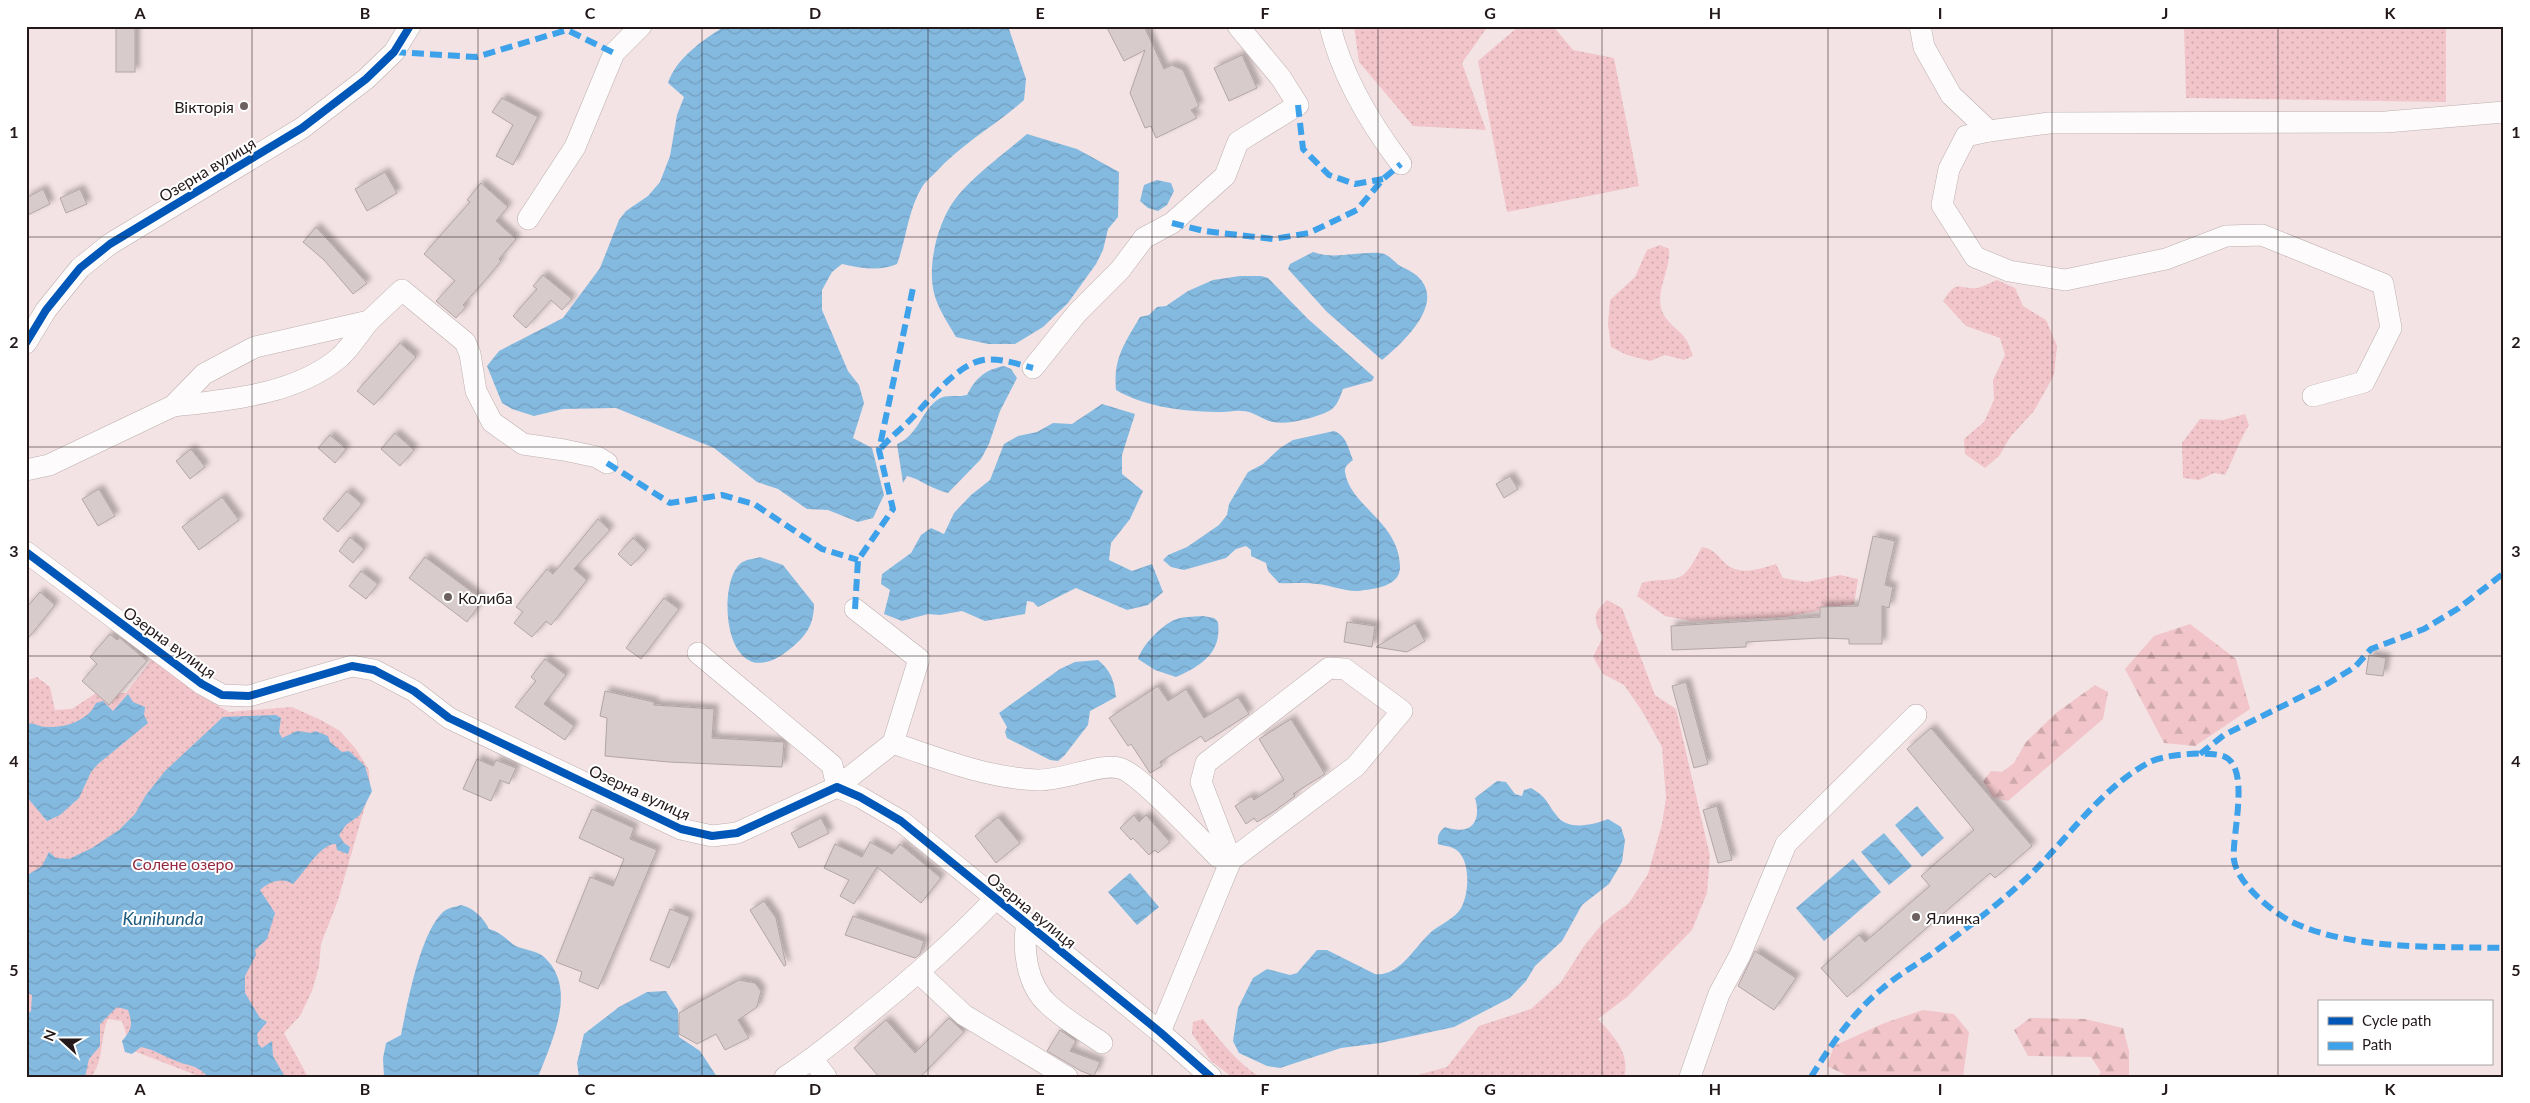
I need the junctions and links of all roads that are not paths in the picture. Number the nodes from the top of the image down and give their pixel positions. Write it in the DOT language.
graph roads {
  1 [pos="410,26"];
  2 [pos="641,26"];
  3 [pos="1238,26"];
  4 [pos="1330,26"];
  5 [pos="1920,26"];
  6 [pos="2504,112"];
  7 [pos="1989,131"];
  8 [pos="1401,164"];
  9 [pos="528,219"];
  10 [pos="369,321"];
  11 [pos="26,343"];
  12 [pos="1033,368"];
  13 [pos="2313,396"];
  14 [pos="173,406"];
  15 [pos="607,463"];
  16 [pos="26,470"];
  17 [pos="26,552"];
  18 [pos="855,609"];
  19 [pos="698,653"];
  20 [pos="1916,715"];
  21 [pos="893,743"];
  22 [pos="837,787"];
  23 [pos="1231,860"];
  24 [pos="996,898"];
  25 [pos="1027,923"];
  26 [pos="919,973"];
  27 [pos="1160,1032"];
  28 [pos="1102,1043"];
  29 [pos="812,1060"];
  30 [pos="785,1077"];
  31 [pos="826,1077"];
  32 [pos="1067,1077"];
  33 [pos="1211,1077"];
  34 [pos="1690,1077"];
  1 -- 11 [label="street, Озерна вулиця"];
  2 -- 9 [label="street"];
  3 -- 12 [label="street"];
  4 -- 8 [label="street"];
  5 -- 7 [label="street"];
  6 -- 7 [label="street"];
  7 -- 13 [label="street"];
  10 -- 14 [label="street"];
  10 -- 14 [label="street"];
  10 -- 15 [label="street"];
  14 -- 16 [label="street"];
  17 -- 22 [label="street, Озерна вулиця"];
  18 -- 21 [label="street"];
  19 -- 22 [label="street"];
  20 -- 34 [label="street"];
  21 -- 22 [label="street"];
  21 -- 23 [label="street"];
  22 -- 24 [label="street, Озерна вулиця"];
  23 -- 23 [label="street"];
  23 -- 27 [label="street"];
  24 -- 25 [label="street, Озерна вулиця"];
  24 -- 26 [label="street"];
  25 -- 27 [label="street, Озерна вулиця"];
  25 -- 28 [label="street"];
  26 -- 29 [label="street"];
  26 -- 32 [label="street"];
  27 -- 33 [label="street, Озерна вулиця"];
  29 -- 30 [label="street"];
  29 -- 31 [label="street"];
}
